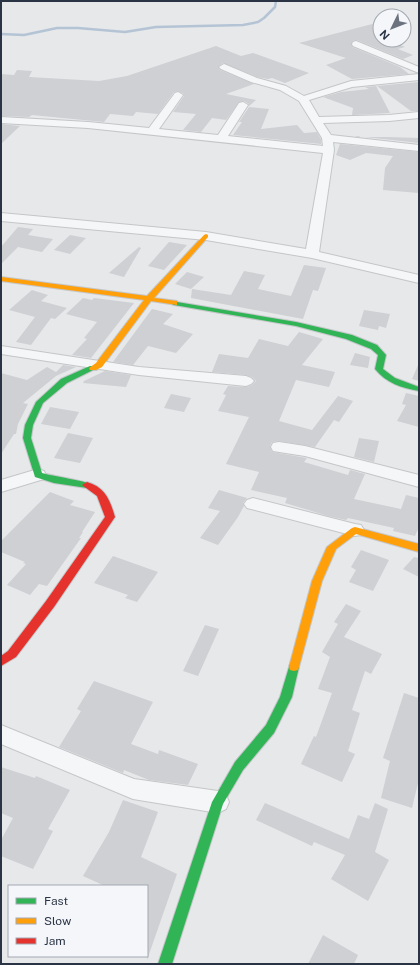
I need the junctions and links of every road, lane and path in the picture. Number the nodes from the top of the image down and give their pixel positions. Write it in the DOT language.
graph roads {
  1 [pos="356,44"];
  2 [pos="224,67"];
  3 [pos="252,69"];
  4 [pos="419,70"];
  5 [pos="237,72"];
  6 [pos="419,78"];
  7 [pos="178,95"];
  8 [pos="303,99"];
  9 [pos="243,105"];
  10 [pos="419,114"];
  11 [pos="1,120"];
  12 [pos="317,120"];
  13 [pos="152,132"];
  14 [pos="327,138"];
  15 [pos="221,139"];
  16 [pos="419,148"];
  17 [pos="329,150"];
  18 [pos="1,217"];
  19 [pos="206,236"];
  20 [pos="312,254"];
  21 [pos="419,279"];
  22 [pos="1,280"];
  23 [pos="149,299"];
  24 [pos="1,350"];
  25 [pos="99,365"];
  26 [pos="246,381"];
  27 [pos="419,389"];
  28 [pos="279,447"];
  29 [pos="38,475"];
  30 [pos="419,481"];
  31 [pos="1,486"];
  32 [pos="253,504"];
  33 [pos="355,530"];
  34 [pos="419,548"];
  35 [pos="1,662"];
  36 [pos="1,734"];
  37 [pos="218,802"];
  38 [pos="165,964"];
  1 -- 4 [label="street"];
  2 -- 5 [label="street"];
  3 -- 5 [label="street"];
  5 -- 8 [label="street"];
  6 -- 8 [label="street"];
  7 -- 13 [label="street"];
  8 -- 12 [label="street"];
  9 -- 15 [label="street"];
  10 -- 12 [label="street"];
  11 -- 13 [label="street"];
  12 -- 14 [label="street"];
  13 -- 15 [label="street"];
  14 -- 16 [label="street"];
  14 -- 17 [label="street"];
  15 -- 17 [label="street"];
  17 -- 20 [label="street"];
  18 -- 19 [label="street"];
  19 -- 20 [label="street"];
  19 -- 23 [label="street"];
  20 -- 21 [label="street"];
  22 -- 23 [label="street"];
  23 -- 25 [label="street"];
  23 -- 27 [label="street"];
  24 -- 25 [label="street"];
  25 -- 26 [label="street"];
  25 -- 29 [label="street"];
  28 -- 30 [label="street"];
  29 -- 31 [label="street"];
  29 -- 35 [label="street"];
  32 -- 33 [label="street"];
  33 -- 34 [label="street"];
  33 -- 37 [label="street"];
  36 -- 37 [label="street"];
  37 -- 38 [label="street"];
}
